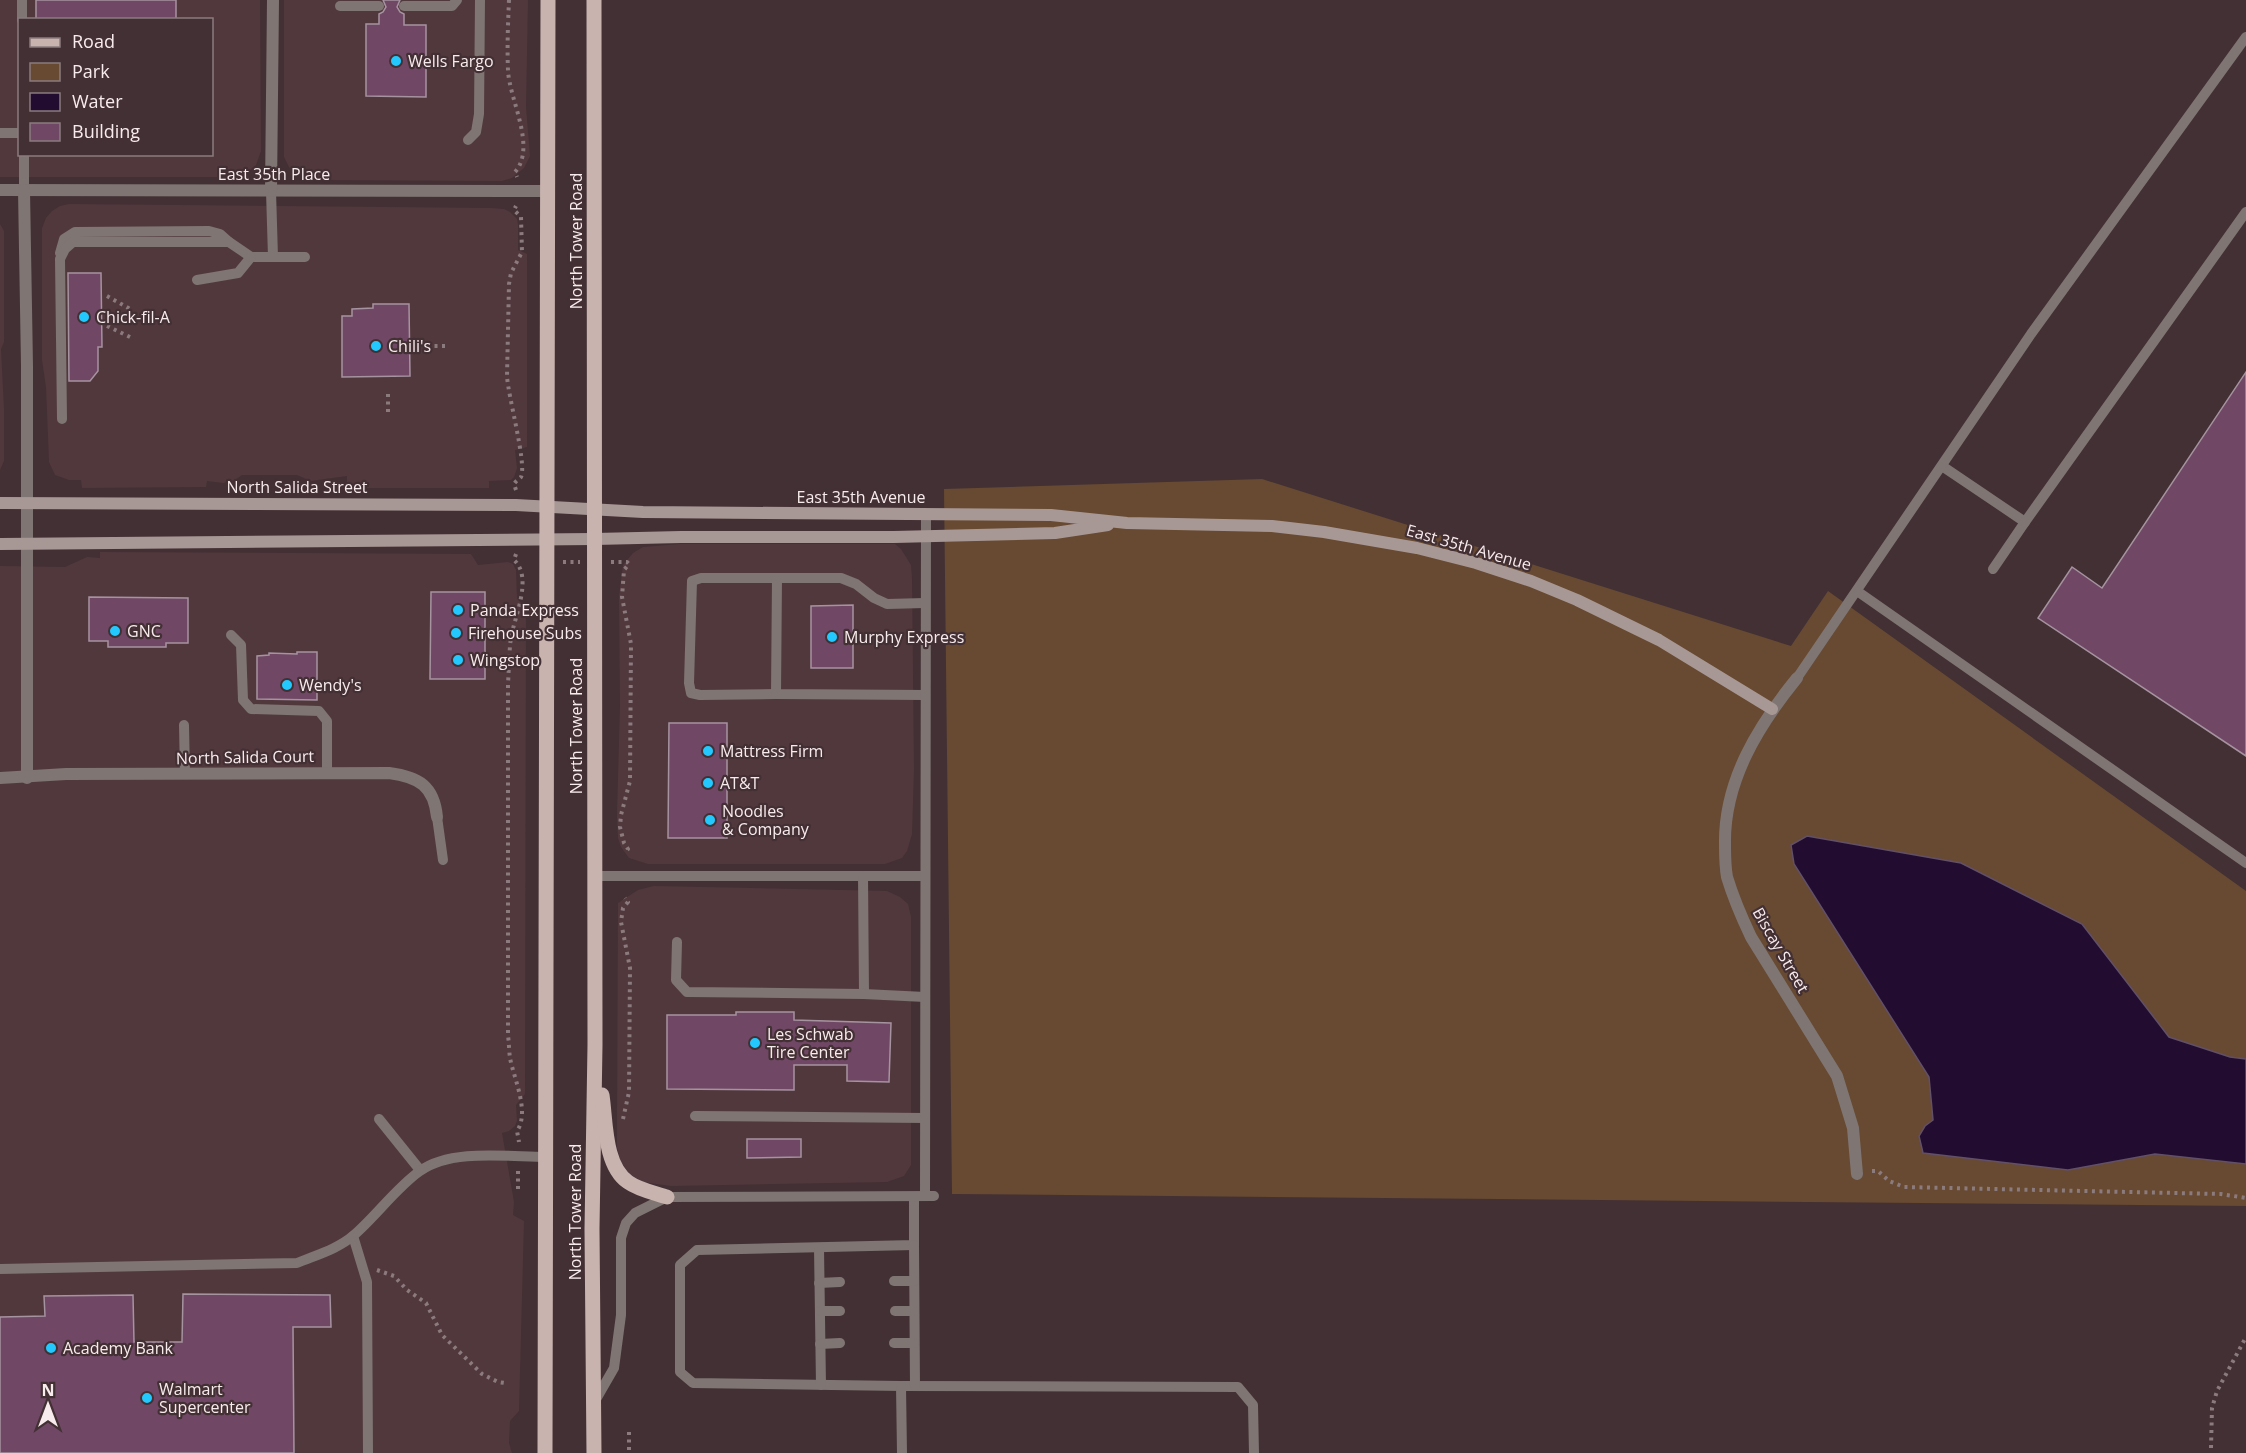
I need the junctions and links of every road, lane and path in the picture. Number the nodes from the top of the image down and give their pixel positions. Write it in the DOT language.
graph roads {
  1 [pos="22,0"];
  2 [pos="273,0"];
  3 [pos="457,0"];
  4 [pos="480,0"];
  5 [pos="509,0"];
  6 [pos="548,0"];
  7 [pos="594,0"];
  8 [pos="340,6"];
  9 [pos="379,6"];
  10 [pos="404,6"];
  11 [pos="22,18"];
  12 [pos="2246,37"];
  13 [pos="0,133"];
  14 [pos="18,133"];
  15 [pos="468,140"];
  16 [pos="24,156"];
  17 [pos="517,175"];
  18 [pos="0,190"];
  19 [pos="24,190"];
  20 [pos="271,191"];
  21 [pos="548,191"];
  22 [pos="516,207"];
  23 [pos="2246,212"];
  24 [pos="273,256"];
  25 [pos="251,257"];
  26 [pos="304,257"];
  27 [pos="197,280"];
  28 [pos="107,296"];
  29 [pos="130,309"];
  30 [pos="107,326"];
  31 [pos="130,337"];
  32 [pos="427,346"];
  33 [pos="446,346"];
  34 [pos="388,394"];
  35 [pos="388,412"];
  36 [pos="62,419"];
  37 [pos="1942,466"];
  38 [pos="516,487"];
  39 [pos="0,503"];
  40 [pos="26,503"];
  41 [pos="547,506"];
  42 [pos="595,508"];
  43 [pos="926,514"];
  44 [pos="2025,522"];
  45 [pos="1127,523"];
  46 [pos="926,536"];
  47 [pos="546,539"];
  48 [pos="595,539"];
  49 [pos="0,544"];
  50 [pos="26,544"];
  51 [pos="516,557"];
  52 [pos="627,562"];
  53 [pos="1993,569"];
  54 [pos="777,578"];
  55 [pos="1857,591"];
  56 [pos="925,603"];
  57 [pos="231,635"];
  58 [pos="1797,678"];
  59 [pos="776,694"];
  60 [pos="925,695"];
  61 [pos="1772,709"];
  62 [pos="184,725"];
  63 [pos="327,773"];
  64 [pos="185,774"];
  65 [pos="0,778"];
  66 [pos="27,778"];
  67 [pos="437,817"];
  68 [pos="625,852"];
  69 [pos="443,860"];
  70 [pos="2246,863"];
  71 [pos="593,876"];
  72 [pos="863,876"];
  73 [pos="924,876"];
  74 [pos="625,898"];
  75 [pos="677,942"];
  76 [pos="864,994"];
  77 [pos="925,998"];
  78 [pos="595,1045"];
  79 [pos="695,1116"];
  80 [pos="925,1118"];
  81 [pos="379,1119"];
  82 [pos="622,1122"];
  83 [pos="519,1134"];
  84 [pos="546,1157"];
  85 [pos="420,1170"];
  86 [pos="1857,1174"];
  87 [pos="667,1197"];
  88 [pos="924,1197"];
  89 [pos="2246,1197"];
  90 [pos="353,1236"];
  91 [pos="914,1245"];
  92 [pos="819,1248"];
  93 [pos="0,1269"];
  94 [pos="377,1270"];
  95 [pos="894,1281"];
  96 [pos="914,1281"];
  97 [pos="819,1282"];
  98 [pos="840,1282"];
  99 [pos="820,1311"];
  100 [pos="840,1311"];
  101 [pos="895,1311"];
  102 [pos="914,1311"];
  103 [pos="2246,1337"];
  104 [pos="894,1343"];
  105 [pos="914,1343"];
  106 [pos="820,1344"];
  107 [pos="840,1344"];
  108 [pos="505,1383"];
  109 [pos="821,1385"];
  110 [pos="901,1386"];
  111 [pos="915,1386"];
  112 [pos="593,1404"];
  113 [pos="629,1432"];
  114 [pos="2211,1448"];
  115 [pos="369,1453"];
  116 [pos="545,1453"];
  117 [pos="594,1453"];
  118 [pos="629,1453"];
  119 [pos="902,1453"];
  120 [pos="1254,1453"];
  1 -- 11 [label="lane"];
  2 -- 20 [label="street"];
  3 -- 10 [label="lane"];
  4 -- 15 [label="lane"];
  5 -- 17 [label="path"];
  6 -- 21 [label="main road, North Tower Road"];
  7 -- 42 [label="main road, North Tower Road"];
  8 -- 9 [label="lane"];
  12 -- 37 [label="lane"];
  13 -- 14 [label="lane"];
  16 -- 19 [label="lane"];
  18 -- 19 [label="street, East 35th Place"];
  19 -- 20 [label="street, East 35th Place"];
  19 -- 40 [label="street"];
  20 -- 21 [label="street, East 35th Place"];
  20 -- 24 [label="lane"];
  21 -- 41 [label="main road, North Tower Road"];
  22 -- 38 [label="path"];
  23 -- 44 [label="lane"];
  24 -- 25 [label="lane"];
  24 -- 26 [label="lane"];
  25 -- 27 [label="lane"];
  25 -- 36 [label="lane"];
  28 -- 29 [label="path"];
  30 -- 31 [label="path"];
  32 -- 33 [label="path"];
  34 -- 35 [label="path"];
  37 -- 44 [label="lane"];
  37 -- 55 [label="lane"];
  39 -- 40 [label="street, North Salida Street"];
  40 -- 41 [label="street, North Salida Street"];
  40 -- 50 [label="street"];
  41 -- 42 [label="street, North Salida Street"];
  41 -- 47 [label="main road, North Tower Road"];
  42 -- 43 [label="street, East 35th Avenue"];
  42 -- 48 [label="main road, North Tower Road"];
  43 -- 45 [label="street, East 35th Avenue"];
  43 -- 46 [label="lane"];
  44 -- 53 [label="lane"];
  45 -- 46 [label="street, East 35th Avenue"];
  45 -- 61 [label="street, East 35th Avenue"];
  46 -- 48 [label="street, East 35th Avenue"];
  46 -- 56 [label="lane"];
  47 -- 48 [label="street, East 35th Avenue"];
  47 -- 50 [label="street"];
  47 -- 84 [label="main road, North Tower Road"];
  48 -- 71 [label="main road, North Tower Road"];
  49 -- 50 [label="street"];
  50 -- 66 [label="street"];
  51 -- 83 [label="path"];
  52 -- 68 [label="path"];
  54 -- 56 [label="lane"];
  54 -- 59 [label="lane"];
  54 -- 59 [label="lane"];
  55 -- 58 [label="lane"];
  55 -- 70 [label="lane"];
  56 -- 60 [label="lane"];
  57 -- 63 [label="lane"];
  58 -- 61 [label="street, Biscay Street"];
  59 -- 60 [label="lane"];
  60 -- 73 [label="lane"];
  61 -- 86 [label="street, Biscay Street"];
  62 -- 64 [label="lane"];
  63 -- 64 [label="street, North Salida Court"];
  63 -- 67 [label="street, North Salida Court"];
  64 -- 66 [label="street, North Salida Court"];
  65 -- 66 [label="street, North Salida Court"];
  67 -- 69 [label="lane"];
  71 -- 72 [label="lane"];
  71 -- 78 [label="main road, North Tower Road"];
  72 -- 73 [label="lane"];
  72 -- 76 [label="lane"];
  73 -- 77 [label="lane"];
  74 -- 82 [label="path"];
  75 -- 76 [label="lane"];
  76 -- 77 [label="lane"];
  77 -- 80 [label="lane"];
  78 -- 87 [label="main road"];
  78 -- 112 [label="main road, North Tower Road"];
  79 -- 80 [label="lane"];
  80 -- 88 [label="lane"];
  81 -- 85 [label="lane"];
  84 -- 85 [label="lane"];
  84 -- 116 [label="main road, North Tower Road"];
  85 -- 90 [label="lane"];
  86 -- 89 [label="path"];
  87 -- 88 [label="lane"];
  87 -- 112 [label="lane"];
  88 -- 91 [label="lane"];
  90 -- 93 [label="lane"];
  90 -- 115 [label="lane"];
  91 -- 92 [label="lane"];
  91 -- 96 [label="lane"];
  92 -- 97 [label="lane"];
  92 -- 109 [label="lane"];
  94 -- 108 [label="path"];
  95 -- 96 [label="lane"];
  96 -- 102 [label="lane"];
  97 -- 98 [label="lane"];
  97 -- 99 [label="lane"];
  99 -- 100 [label="lane"];
  99 -- 106 [label="lane"];
  101 -- 102 [label="lane"];
  102 -- 105 [label="lane"];
  103 -- 114 [label="path"];
  104 -- 105 [label="lane"];
  105 -- 111 [label="lane"];
  106 -- 107 [label="lane"];
  106 -- 109 [label="lane"];
  109 -- 110 [label="lane"];
  110 -- 111 [label="lane"];
  110 -- 119 [label="lane"];
  111 -- 120 [label="lane"];
  112 -- 117 [label="main road, North Tower Road"];
  113 -- 118 [label="path"];
}
